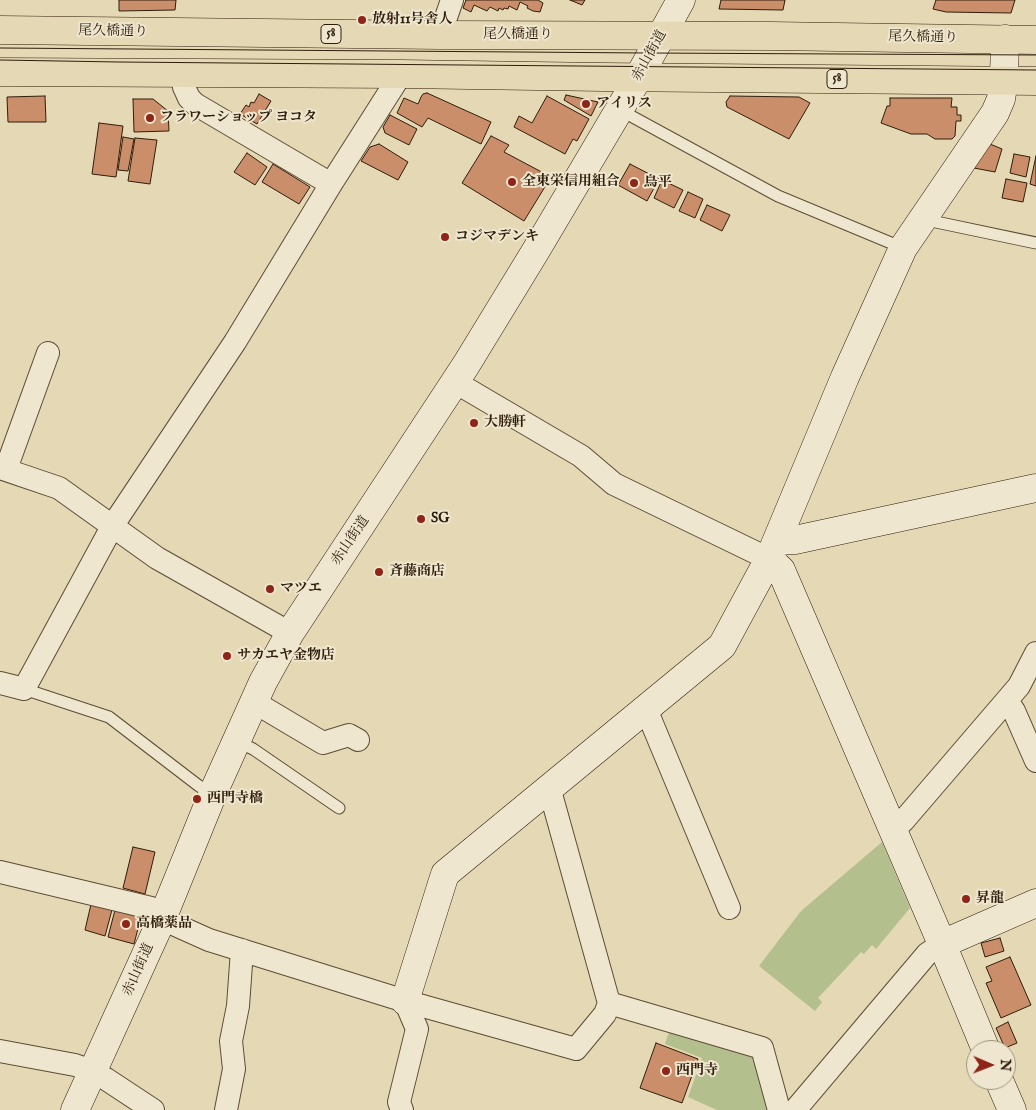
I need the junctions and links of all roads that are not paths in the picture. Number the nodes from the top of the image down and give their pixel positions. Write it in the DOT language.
graph roads {
  1 [pos="452,0"];
  2 [pos="681,0"];
  3 [pos="0,30"];
  4 [pos="440,35"];
  5 [pos="661,36"];
  6 [pos="1005,39"];
  7 [pos="1036,40"];
  8 [pos="0,72"];
  9 [pos="182,73"];
  10 [pos="401,74"];
  11 [pos="638,78"];
  12 [pos="1004,80"];
  13 [pos="1036,81"];
  14 [pos="619,109"];
  15 [pos="331,184"];
  16 [pos="924,216"];
  17 [pos="1036,243"];
  18 [pos="903,248"];
  19 [pos="48,353"];
  20 [pos="455,382"];
  21 [pos="3,468"];
  22 [pos="1036,488"];
  23 [pos="113,525"];
  24 [pos="773,550"];
  25 [pos="290,633"];
  26 [pos="1036,653"];
  27 [pos="7,688"];
  28 [pos="1007,701"];
  29 [pos="254,702"];
  30 [pos="646,708"];
  31 [pos="358,740"];
  32 [pos="236,741"];
  33 [pos="1036,761"];
  34 [pos="549,787"];
  35 [pos="213,793"];
  36 [pos="340,808"];
  37 [pos="893,830"];
  38 [pos="0,872"];
  39 [pos="1036,903"];
  40 [pos="730,908"];
  41 [pos="163,916"];
  42 [pos="942,944"];
  43 [pos="242,950"];
  44 [pos="405,1001"];
  45 [pos="609,1003"];
  46 [pos="982,1040"];
  47 [pos="0,1050"];
  48 [pos="92,1071"];
  49 [pos="1003,1090"];
  50 [pos="75,1110"];
  51 [pos="152,1110"];
  52 [pos="226,1110"];
  53 [pos="402,1110"];
  54 [pos="780,1110"];
  55 [pos="795,1110"];
  56 [pos="1012,1110"];
  1 -- 4 [label="street"];
  2 -- 5 [label="street, 赤山街道"];
  3 -- 4 [label="main road, 尾久橋通り / 58"];
  4 -- 5 [label="main road, 尾久橋通り / 58"];
  5 -- 6 [label="main road, 尾久橋通り / 58"];
  5 -- 11 [label="street, 赤山街道"];
  6 -- 7 [label="main road, 尾久橋通り / 58"];
  6 -- 12 [label="street"];
  8 -- 9 [label="main road, 58"];
  9 -- 10 [label="main road, 58"];
  9 -- 15 [label="street"];
  10 -- 11 [label="main road, 58"];
  10 -- 15 [label="street"];
  11 -- 12 [label="main road, 58"];
  11 -- 14 [label="street, 赤山街道"];
  12 -- 13 [label="main road, 58"];
  12 -- 16 [label="street"];
  14 -- 18 [label="lane"];
  14 -- 20 [label="street, 赤山街道"];
  15 -- 23 [label="street"];
  16 -- 17 [label="lane"];
  16 -- 18 [label="street"];
  18 -- 24 [label="street"];
  19 -- 21 [label="street"];
  20 -- 24 [label="street"];
  20 -- 25 [label="street, 赤山街道"];
  21 -- 23 [label="street"];
  22 -- 24 [label="street"];
  23 -- 25 [label="street"];
  23 -- 27 [label="street"];
  24 -- 30 [label="street"];
  24 -- 37 [label="street"];
  25 -- 29 [label="street, 赤山街道"];
  26 -- 28 [label="street"];
  27 -- 35 [label="lane"];
  28 -- 33 [label="street"];
  28 -- 37 [label="street"];
  29 -- 31 [label="street"];
  29 -- 32 [label="street, 赤山街道"];
  30 -- 34 [label="street"];
  30 -- 40 [label="street"];
  32 -- 35 [label="street, 赤山街道"];
  32 -- 36 [label="lane"];
  34 -- 44 [label="street"];
  34 -- 45 [label="street"];
  35 -- 41 [label="street, 赤山街道"];
  37 -- 42 [label="street"];
  38 -- 41 [label="street"];
  39 -- 42 [label="street"];
  41 -- 43 [label="street"];
  41 -- 48 [label="street, 赤山街道"];
  42 -- 46 [label="street"];
  42 -- 55 [label="street"];
  43 -- 44 [label="street"];
  43 -- 52 [label="street"];
  44 -- 45 [label="street"];
  44 -- 53 [label="street"];
  45 -- 54 [label="street"];
  47 -- 48 [label="street"];
  48 -- 50 [label="street, 赤山街道"];
  48 -- 51 [label="street"];
  49 -- 56 [label="street"];
}
